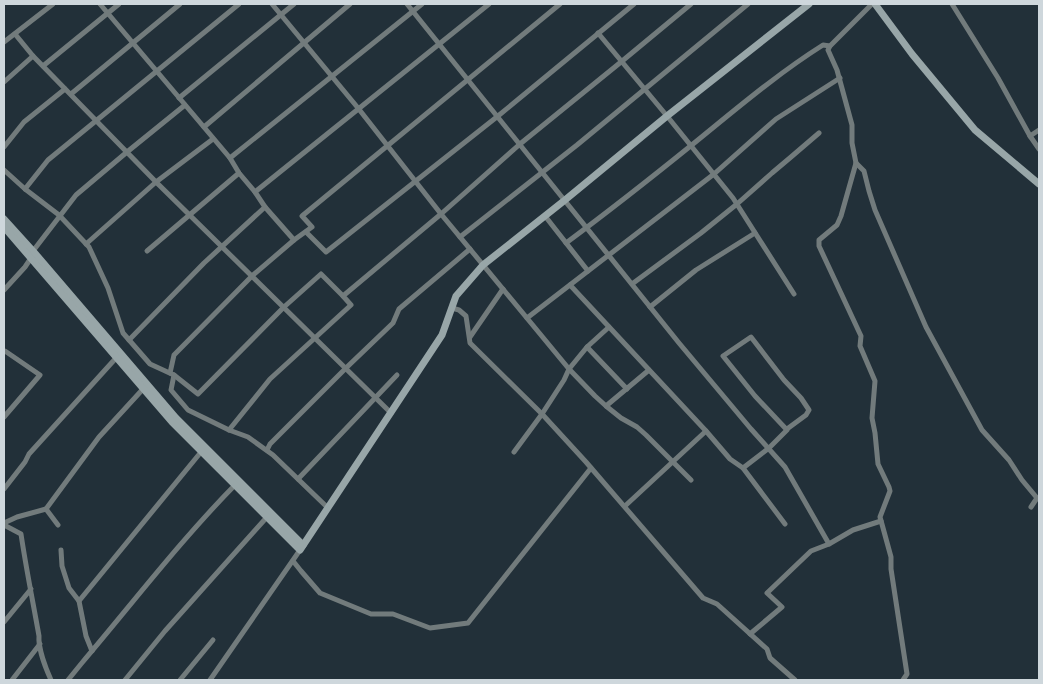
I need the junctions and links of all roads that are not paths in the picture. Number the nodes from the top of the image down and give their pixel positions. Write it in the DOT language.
graph roads {
  1 [pos="52,4"];
  2 [pos="100,4"];
  3 [pos="119,4"];
  4 [pos="180,4"];
  5 [pos="239,4"];
  6 [pos="272,4"];
  7 [pos="294,4"];
  8 [pos="350,4"];
  9 [pos="408,4"];
  10 [pos="422,4"];
  11 [pos="490,4"];
  12 [pos="560,4"];
  13 [pos="634,4"];
  14 [pos="691,4"];
  15 [pos="748,4"];
  16 [pos="809,4"];
  17 [pos="874,4"];
  18 [pos="952,4"];
  19 [pos="413,11"];
  20 [pos="108,13"];
  21 [pos="281,15"];
  22 [pos="598,33"];
  23 [pos="15,34"];
  24 [pos="4,42"];
  25 [pos="134,42"];
  26 [pos="304,42"];
  27 [pos="440,43"];
  28 [pos="830,46"];
  29 [pos="33,56"];
  30 [pos="621,62"];
  31 [pos="43,66"];
  32 [pos="157,70"];
  33 [pos="332,76"];
  34 [pos="840,78"];
  35 [pos="468,79"];
  36 [pos="4,82"];
  37 [pos="65,89"];
  38 [pos="645,90"];
  39 [pos="71,94"];
  40 [pos="179,98"];
  41 [pos="185,105"];
  42 [pos="358,108"];
  43 [pos="498,116"];
  44 [pos="667,116"];
  45 [pos="96,120"];
  46 [pos="204,127"];
  47 [pos="1039,130"];
  48 [pos="819,133"];
  49 [pos="1030,136"];
  50 [pos="213,139"];
  51 [pos="520,144"];
  52 [pos="388,146"];
  53 [pos="691,146"];
  54 [pos="4,147"];
  55 [pos="1039,149"];
  56 [pos="127,152"];
  57 [pos="230,158"];
  58 [pos="856,163"];
  59 [pos="4,170"];
  60 [pos="542,172"];
  61 [pos="239,173"];
  62 [pos="714,174"];
  63 [pos="156,182"];
  64 [pos="416,182"];
  65 [pos="1039,184"];
  66 [pos="25,189"];
  67 [pos="255,192"];
  68 [pos="565,200"];
  69 [pos="737,204"];
  70 [pos="265,207"];
  71 [pos="441,214"];
  72 [pos="59,215"];
  73 [pos="190,215"];
  74 [pos="544,216"];
  75 [pos="4,219"];
  76 [pos="4,227"];
  77 [pos="586,227"];
  78 [pos="306,232"];
  79 [pos="755,233"];
  80 [pos="460,237"];
  81 [pos="294,240"];
  82 [pos="566,242"];
  83 [pos="86,244"];
  84 [pos="222,247"];
  85 [pos="470,249"];
  86 [pos="147,251"];
  87 [pos="32,254"];
  88 [pos="609,255"];
  89 [pos="483,265"];
  90 [pos="588,271"];
  91 [pos="252,276"];
  92 [pos="632,284"];
  93 [pos="570,285"];
  94 [pos="503,289"];
  95 [pos="4,290"];
  96 [pos="794,294"];
  97 [pos="343,296"];
  98 [pos="650,306"];
  99 [pos="284,307"];
  100 [pos="452,308"];
  101 [pos="527,318"];
  102 [pos="609,327"];
  103 [pos="470,337"];
  104 [pos="315,338"];
  105 [pos="129,340"];
  106 [pos="587,347"];
  107 [pos="4,352"];
  108 [pos="116,358"];
  109 [pos="346,368"];
  110 [pos="569,369"];
  111 [pos="649,370"];
  112 [pos="172,374"];
  113 [pos="397,375"];
  114 [pos="627,388"];
  115 [pos="143,389"];
  116 [pos="375,398"];
  117 [pos="606,406"];
  118 [pos="391,413"];
  119 [pos="542,414"];
  120 [pos="4,415"];
  121 [pos="787,429"];
  122 [pos="229,430"];
  123 [pos="706,431"];
  124 [pos="769,448"];
  125 [pos="267,450"];
  126 [pos="201,452"];
  127 [pos="514,452"];
  128 [pos="672,461"];
  129 [pos="591,468"];
  130 [pos="743,468"];
  131 [pos="298,479"];
  132 [pos="691,480"];
  133 [pos="235,485"];
  134 [pos="4,489"];
  135 [pos="625,506"];
  136 [pos="1031,507"];
  137 [pos="328,508"];
  138 [pos="46,509"];
  139 [pos="267,517"];
  140 [pos="881,521"];
  141 [pos="4,524"];
  142 [pos="785,524"];
  143 [pos="58,525"];
  144 [pos="829,544"];
  145 [pos="302,548"];
  146 [pos="61,550"];
  147 [pos="293,561"];
  148 [pos="31,589"];
  149 [pos="78,601"];
  150 [pos="4,622"];
  151 [pos="750,634"];
  152 [pos="213,640"];
  153 [pos="40,644"];
  154 [pos="92,651"];
  155 [pos="12,680"];
  156 [pos="51,680"];
  157 [pos="68,680"];
  158 [pos="125,680"];
  159 [pos="180,680"];
  160 [pos="210,680"];
  161 [pos="795,680"];
  162 [pos="903,680"];
  1 -- 23 [label="street"];
  2 -- 20 [label="street"];
  3 -- 20 [label="street"];
  4 -- 25 [label="street"];
  5 -- 32 [label="street"];
  6 -- 21 [label="street"];
  7 -- 21 [label="street"];
  8 -- 26 [label="street"];
  9 -- 19 [label="street"];
  10 -- 19 [label="street"];
  11 -- 27 [label="street"];
  12 -- 35 [label="street"];
  13 -- 22 [label="street"];
  14 -- 30 [label="street"];
  15 -- 38 [label="street"];
  16 -- 44 [label="street"];
  17 -- 28 [label="street"];
  17 -- 65 [label="street"];
  18 -- 49 [label="street"];
  19 -- 27 [label="street"];
  19 -- 33 [label="street"];
  20 -- 25 [label="street"];
  20 -- 31 [label="street"];
  21 -- 26 [label="street"];
  21 -- 40 [label="street"];
  22 -- 30 [label="street"];
  22 -- 43 [label="street"];
  23 -- 24 [label="street"];
  23 -- 29 [label="street"];
  25 -- 32 [label="street"];
  25 -- 39 [label="street"];
  26 -- 33 [label="street"];
  26 -- 46 [label="street"];
  27 -- 35 [label="street"];
  27 -- 42 [label="street"];
  28 -- 34 [label="street"];
  28 -- 53 [label="street"];
  29 -- 31 [label="street"];
  29 -- 36 [label="street"];
  30 -- 38 [label="street"];
  30 -- 51 [label="street"];
  31 -- 37 [label="street"];
  32 -- 40 [label="street"];
  32 -- 45 [label="street"];
  33 -- 42 [label="street"];
  33 -- 57 [label="street"];
  34 -- 58 [label="street"];
  34 -- 62 [label="street"];
  35 -- 43 [label="street"];
  35 -- 52 [label="street"];
  37 -- 39 [label="street"];
  37 -- 54 [label="street"];
  38 -- 44 [label="street"];
  38 -- 60 [label="street"];
  39 -- 45 [label="street"];
  40 -- 41 [label="street"];
  41 -- 46 [label="street"];
  41 -- 56 [label="street"];
  42 -- 52 [label="street"];
  42 -- 67 [label="street"];
  43 -- 51 [label="street"];
  43 -- 64 [label="street"];
  44 -- 53 [label="street"];
  44 -- 68 [label="street"];
  45 -- 56 [label="street"];
  45 -- 66 [label="street"];
  46 -- 50 [label="street"];
  47 -- 49 [label="street"];
  48 -- 69 [label="street"];
  49 -- 55 [label="street"];
  50 -- 57 [label="street"];
  50 -- 63 [label="street"];
  51 -- 60 [label="street"];
  51 -- 71 [label="street"];
  52 -- 64 [label="street"];
  52 -- 78 [label="street"];
  53 -- 62 [label="street"];
  53 -- 77 [label="street"];
  56 -- 63 [label="street"];
  56 -- 72 [label="street"];
  57 -- 61 [label="street"];
  58 -- 136 [label="street"];
  58 -- 140 [label="street"];
  59 -- 66 [label="street"];
  60 -- 68 [label="street"];
  60 -- 80 [label="street"];
  61 -- 67 [label="street"];
  61 -- 73 [label="street"];
  62 -- 69 [label="street"];
  62 -- 88 [label="street"];
  63 -- 73 [label="street"];
  63 -- 83 [label="street"];
  64 -- 71 [label="street"];
  64 -- 78 [label="street"];
  66 -- 72 [label="street"];
  67 -- 70 [label="street"];
  68 -- 74 [label="street"];
  68 -- 77 [label="street"];
  69 -- 79 [label="street"];
  69 -- 92 [label="street"];
  70 -- 81 [label="street"];
  70 -- 84 [label="street"];
  71 -- 80 [label="street"];
  71 -- 97 [label="street"];
  72 -- 83 [label="street"];
  72 -- 87 [label="street"];
  73 -- 84 [label="street"];
  73 -- 86 [label="street"];
  74 -- 82 [label="street"];
  74 -- 89 [label="street"];
  75 -- 87 [label="street"];
  76 -- 87 [label="street"];
  77 -- 82 [label="street"];
  77 -- 88 [label="street"];
  78 -- 81 [label="street"];
  79 -- 96 [label="street"];
  79 -- 98 [label="street"];
  80 -- 85 [label="street"];
  81 -- 91 [label="street"];
  82 -- 90 [label="street"];
  83 -- 105 [label="street"];
  84 -- 91 [label="street"];
  84 -- 105 [label="street"];
  85 -- 89 [label="street"];
  85 -- 109 [label="street"];
  87 -- 95 [label="street"];
  87 -- 108 [label="street"];
  87 -- 145 [label="street"];
  88 -- 90 [label="street"];
  88 -- 92 [label="street"];
  89 -- 94 [label="street"];
  89 -- 100 [label="street"];
  90 -- 93 [label="street"];
  91 -- 99 [label="street"];
  91 -- 112 [label="street"];
  92 -- 98 [label="street"];
  93 -- 101 [label="street"];
  93 -- 102 [label="street"];
  94 -- 101 [label="street"];
  94 -- 103 [label="street"];
  97 -- 99 [label="street"];
  97 -- 104 [label="street"];
  98 -- 124 [label="street"];
  99 -- 104 [label="street"];
  99 -- 112 [label="street"];
  100 -- 103 [label="street"];
  100 -- 118 [label="street"];
  101 -- 110 [label="street"];
  102 -- 106 [label="street"];
  102 -- 111 [label="street"];
  103 -- 119 [label="street"];
  104 -- 109 [label="street"];
  104 -- 122 [label="street"];
  105 -- 112 [label="street"];
  106 -- 110 [label="street"];
  106 -- 114 [label="street"];
  107 -- 120 [label="street"];
  108 -- 115 [label="street"];
  108 -- 134 [label="street"];
  109 -- 116 [label="street"];
  109 -- 125 [label="street"];
  110 -- 117 [label="street"];
  110 -- 119 [label="street"];
  111 -- 114 [label="street"];
  111 -- 123 [label="street"];
  112 -- 122 [label="street"];
  113 -- 116 [label="street"];
  114 -- 117 [label="street"];
  115 -- 126 [label="street"];
  115 -- 138 [label="street"];
  116 -- 118 [label="street"];
  116 -- 131 [label="street"];
  117 -- 128 [label="street"];
  118 -- 137 [label="street"];
  119 -- 127 [label="street"];
  119 -- 129 [label="street"];
  121 -- 121 [label="street"];
  121 -- 124 [label="street"];
  122 -- 125 [label="street"];
  123 -- 128 [label="street"];
  123 -- 130 [label="street"];
  124 -- 130 [label="street"];
  124 -- 144 [label="street"];
  125 -- 131 [label="street"];
  126 -- 133 [label="street"];
  126 -- 149 [label="street"];
  128 -- 132 [label="street"];
  128 -- 135 [label="street"];
  129 -- 135 [label="street"];
  129 -- 147 [label="street"];
  130 -- 142 [label="street"];
  131 -- 137 [label="street"];
  133 -- 139 [label="street"];
  133 -- 154 [label="street"];
  135 -- 151 [label="street"];
  137 -- 145 [label="street"];
  138 -- 141 [label="street"];
  138 -- 143 [label="street"];
  139 -- 145 [label="street"];
  139 -- 158 [label="street"];
  140 -- 144 [label="street"];
  140 -- 162 [label="street"];
  141 -- 148 [label="street"];
  144 -- 151 [label="street"];
  145 -- 147 [label="street"];
  146 -- 149 [label="street"];
  147 -- 160 [label="street"];
  148 -- 150 [label="street"];
  148 -- 153 [label="street"];
  149 -- 154 [label="street"];
  151 -- 161 [label="street"];
  152 -- 159 [label="street"];
  153 -- 155 [label="street"];
  153 -- 156 [label="street"];
  154 -- 157 [label="street"];
}
